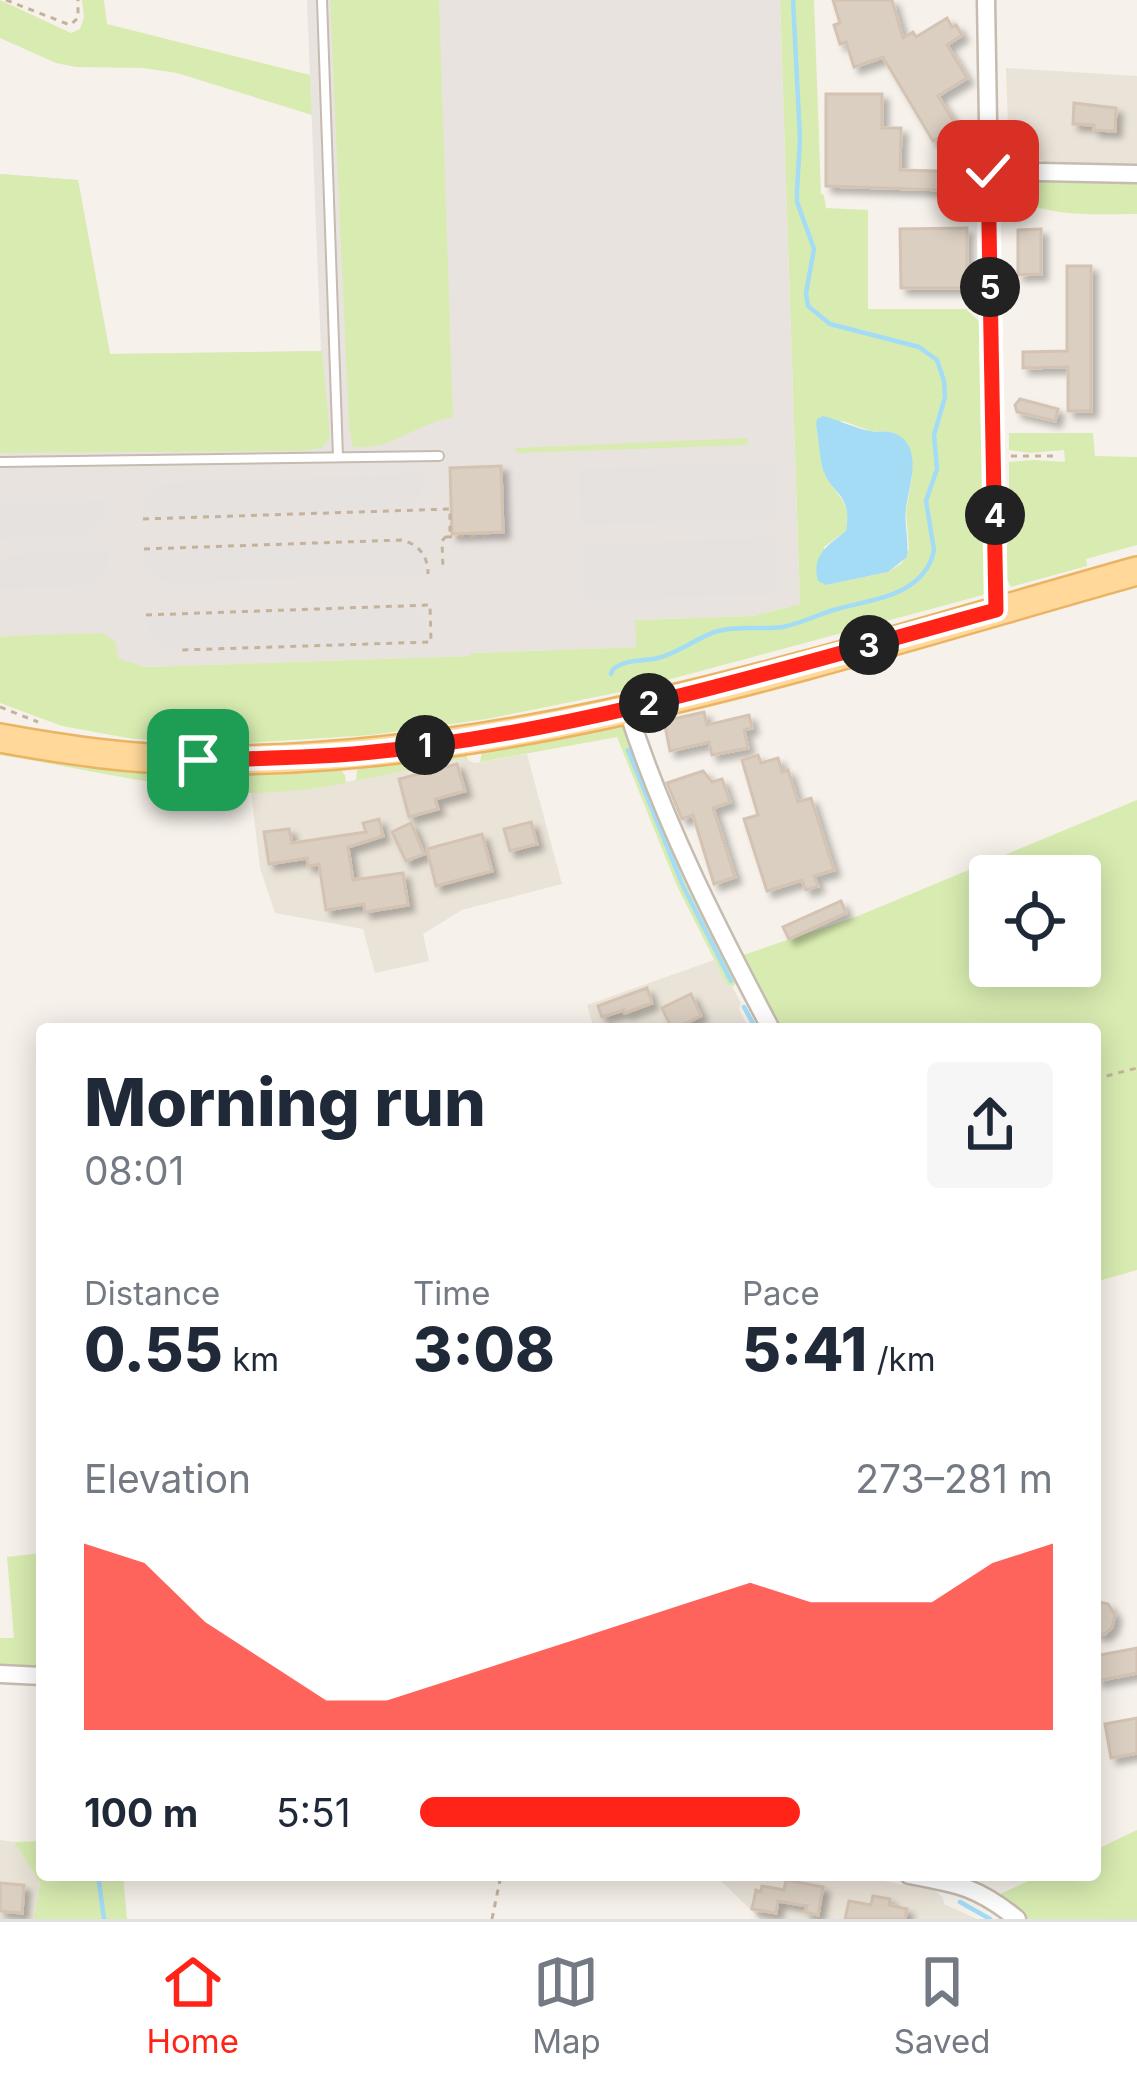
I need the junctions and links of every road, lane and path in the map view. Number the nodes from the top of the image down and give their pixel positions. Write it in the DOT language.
graph roads {
  1 [pos="6,0"];
  2 [pos="78,0"];
  3 [pos="322,0"];
  4 [pos="986,0"];
  5 [pos="988,171"];
  6 [pos="1137,174"];
  7 [pos="439,456"];
  8 [pos="994,456"];
  9 [pos="1058,456"];
  10 [pos="338,457"];
  11 [pos="0,462"];
  12 [pos="143,519"];
  13 [pos="485,536"];
  14 [pos="446,537"];
  15 [pos="144,548"];
  16 [pos="443,569"];
  17 [pos="1137,571"];
  18 [pos="428,574"];
  19 [pos="996,610"];
  20 [pos="146,615"];
  21 [pos="181,650"];
  22 [pos="0,706"];
  23 [pos="627,709"];
  24 [pos="36,734"];
  25 [pos="0,738"];
  26 [pos="768,1023"];
  27 [pos="1137,1068"];
  28 [pos="1101,1077"];
  29 [pos="0,1674"];
  30 [pos="36,1676"];
  31 [pos="500,1881"];
  32 [pos="968,1881"];
  33 [pos="492,1919"];
  34 [pos="1017,1919"];
  1 -- 2 [label="path"];
  3 -- 10 [label="lane"];
  4 -- 5 [label="street"];
  5 -- 6 [label="street"];
  5 -- 8 [label="street"];
  7 -- 10 [label="lane"];
  8 -- 9 [label="path"];
  8 -- 19 [label="street"];
  10 -- 11 [label="lane"];
  12 -- 14 [label="path"];
  13 -- 14 [label="path"];
  14 -- 16 [label="path"];
  15 -- 18 [label="path"];
  17 -- 19 [label="main road"];
  19 -- 23 [label="main road"];
  20 -- 21 [label="path"];
  22 -- 24 [label="path"];
  23 -- 24 [label="main road"];
  23 -- 26 [label="street"];
  24 -- 25 [label="main road"];
  27 -- 28 [label="path"];
  29 -- 30 [label="street"];
  31 -- 33 [label="path"];
  32 -- 34 [label="street"];
}
